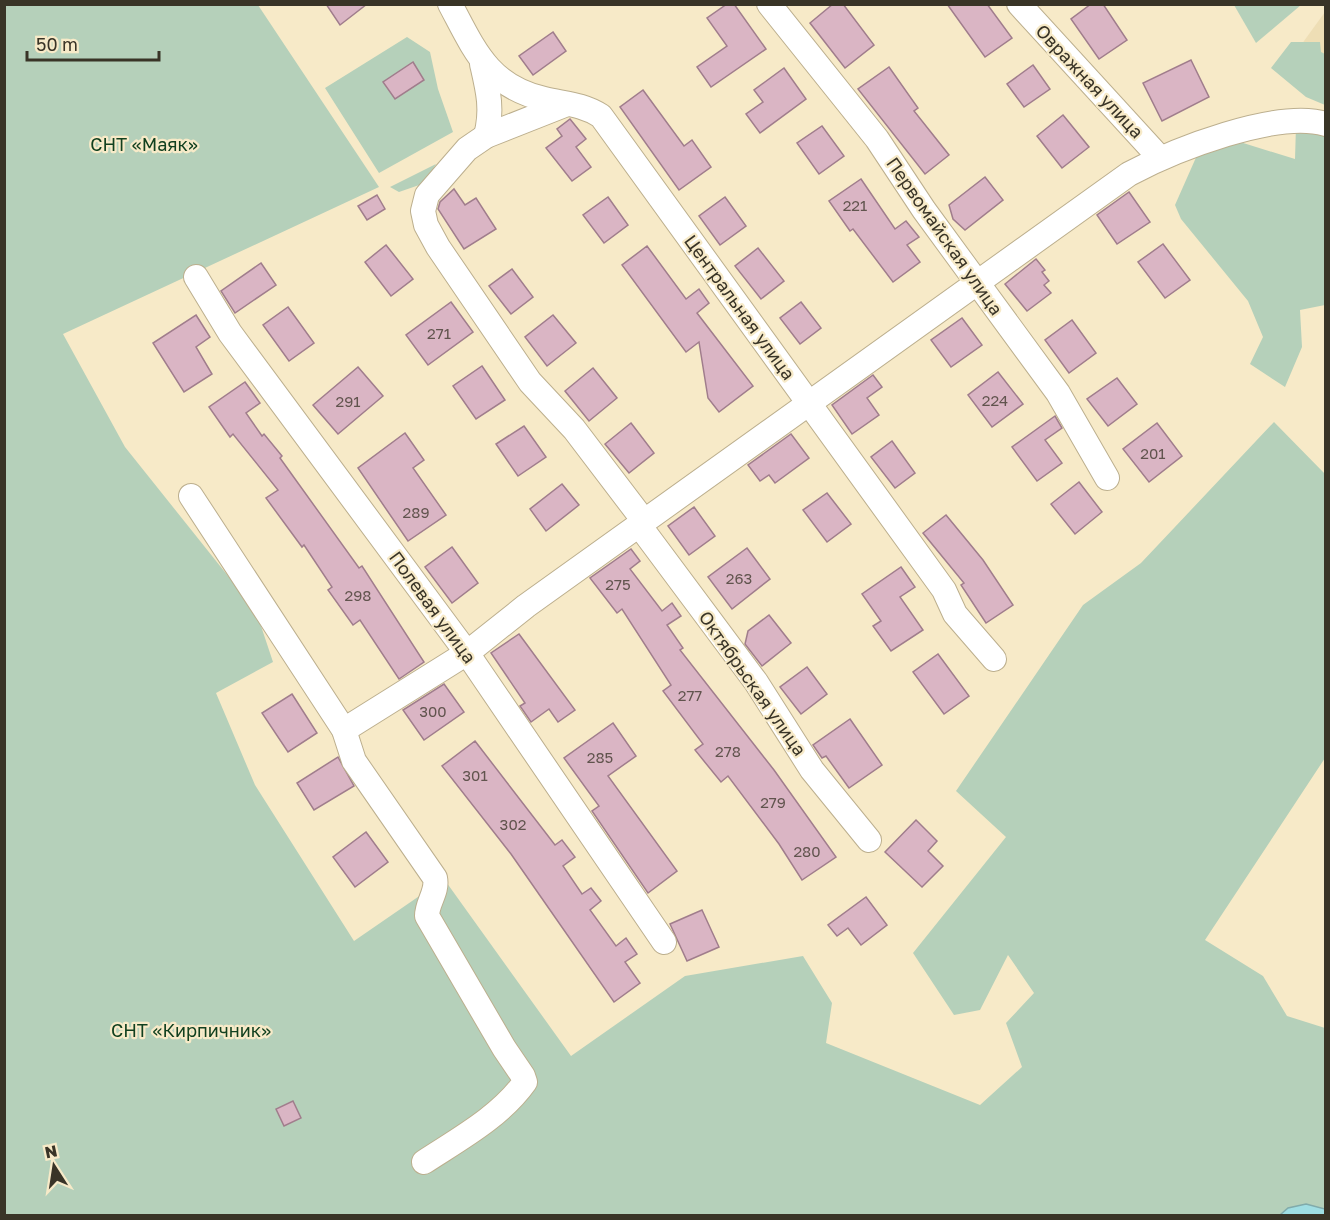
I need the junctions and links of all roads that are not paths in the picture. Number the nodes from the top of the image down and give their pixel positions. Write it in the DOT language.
graph roads {
  1 [pos="450,4"];
  2 [pos="769,4"];
  3 [pos="1019,4"];
  4 [pos="482,64"];
  5 [pos="570,102"];
  6 [pos="1326,124"];
  7 [pos="486,136"];
  8 [pos="1160,158"];
  9 [pos="196,277"];
  10 [pos="977,281"];
  11 [pos="810,402"];
  12 [pos="1107,478"];
  13 [pos="191,496"];
  14 [pos="641,523"];
  15 [pos="467,653"];
  16 [pos="994,660"];
  17 [pos="344,730"];
  18 [pos="869,840"];
  19 [pos="664,942"];
  20 [pos="424,1162"];
  1 -- 4 [label="street, Центральная улица"];
  2 -- 10 [label="street, Первомайская улица"];
  3 -- 8 [label="street, Овражная улица"];
  4 -- 5 [label="street, Центральная улица"];
  4 -- 7 [label="street"];
  5 -- 7 [label="street"];
  5 -- 11 [label="street, Центральная улица"];
  6 -- 8 [label="street"];
  7 -- 14 [label="street, Октябрьская улица"];
  8 -- 10 [label="street"];
  9 -- 15 [label="street, Полевая улица"];
  10 -- 11 [label="street"];
  10 -- 12 [label="street, Первомайская улица"];
  11 -- 14 [label="street"];
  11 -- 16 [label="street, Центральная улица"];
  13 -- 17 [label="street"];
  14 -- 15 [label="street"];
  14 -- 18 [label="street, Октябрьская улица"];
  15 -- 17 [label="street"];
  15 -- 19 [label="street, Полевая улица"];
  17 -- 20 [label="street"];
}
